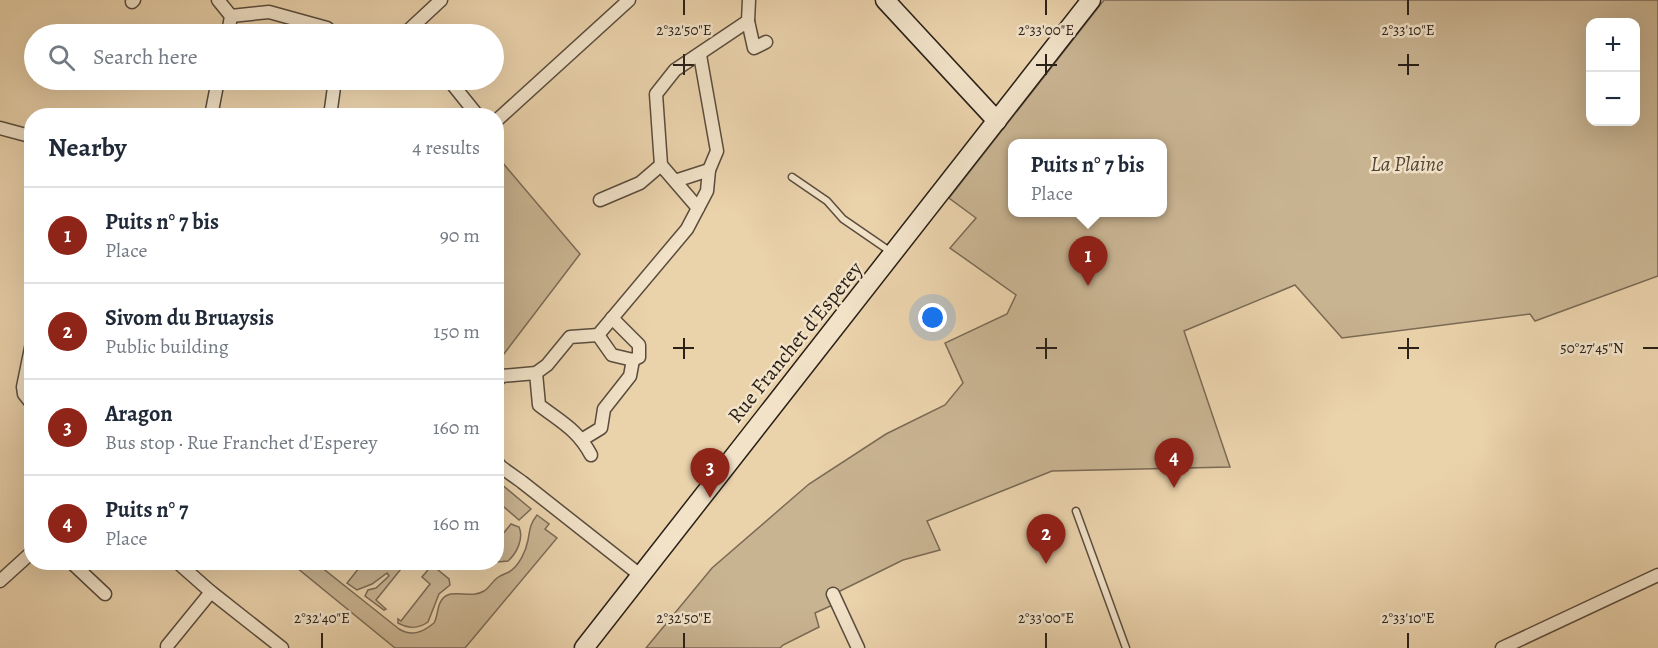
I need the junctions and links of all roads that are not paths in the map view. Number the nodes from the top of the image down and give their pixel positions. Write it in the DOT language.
graph roads {
  1 [pos="218,0"];
  2 [pos="441,0"];
  3 [pos="629,0"];
  4 [pos="749,0"];
  5 [pos="885,0"];
  6 [pos="1091,0"];
  7 [pos="231,16"];
  8 [pos="748,21"];
  9 [pos="230,24"];
  10 [pos="312,24"];
  11 [pos="415,24"];
  12 [pos="766,42"];
  13 [pos="700,55"];
  14 [pos="216,90"];
  15 [pos="334,90"];
  16 [pos="457,90"];
  17 [pos="213,108"];
  18 [pos="331,108"];
  19 [pos="472,108"];
  20 [pos="504,114"];
  21 [pos="997,121"];
  22 [pos="0,128"];
  23 [pos="24,134"];
  24 [pos="662,165"];
  25 [pos="709,170"];
  26 [pos="792,177"];
  27 [pos="675,181"];
  28 [pos="600,200"];
  29 [pos="698,208"];
  30 [pos="894,254"];
  31 [pos="612,318"];
  32 [pos="598,335"];
  33 [pos="633,360"];
  34 [pos="536,372"];
  35 [pos="504,376"];
  36 [pos="583,439"];
  37 [pos="591,455"];
  38 [pos="504,469"];
  39 [pos="1076,511"];
  40 [pos="24,559"];
  41 [pos="80,570"];
  42 [pos="186,570"];
  43 [pos="640,575"];
  44 [pos="1658,575"];
  45 [pos="0,581"];
  46 [pos="211,592"];
  47 [pos="105,594"];
  48 [pos="833,594"];
  49 [pos="167,646"];
  50 [pos="282,648"];
  51 [pos="584,648"];
  52 [pos="858,648"];
  53 [pos="1126,648"];
  54 [pos="1502,648"];
  1 -- 7 [label="street"];
  2 -- 11 [label="street"];
  3 -- 20 [label="street"];
  4 -- 8 [label="street"];
  5 -- 21 [label="street"];
  6 -- 21 [label="street, Rue Franchet d'Esperey"];
  7 -- 9 [label="street"];
  7 -- 10 [label="street"];
  8 -- 12 [label="street"];
  8 -- 13 [label="street"];
  13 -- 24 [label="street"];
  13 -- 25 [label="street"];
  14 -- 17 [label="street"];
  15 -- 18 [label="street"];
  16 -- 19 [label="street"];
  21 -- 30 [label="street, Rue Franchet d'Esperey"];
  22 -- 23 [label="street"];
  24 -- 27 [label="street"];
  24 -- 28 [label="street"];
  25 -- 27 [label="street"];
  25 -- 29 [label="street"];
  26 -- 30 [label="lane"];
  27 -- 29 [label="street"];
  29 -- 31 [label="street"];
  30 -- 43 [label="street, Rue Franchet d'Esperey"];
  31 -- 32 [label="street"];
  31 -- 33 [label="street"];
  32 -- 33 [label="street"];
  32 -- 34 [label="street"];
  33 -- 36 [label="street"];
  34 -- 35 [label="street"];
  34 -- 36 [label="street"];
  36 -- 37 [label="street"];
  38 -- 43 [label="street"];
  39 -- 53 [label="lane"];
  40 -- 45 [label="street"];
  41 -- 47 [label="street"];
  42 -- 46 [label="street"];
  43 -- 51 [label="street, Rue Franchet d'Esperey"];
  44 -- 54 [label="street"];
  46 -- 49 [label="street"];
  46 -- 50 [label="street"];
  48 -- 52 [label="street"];
}
